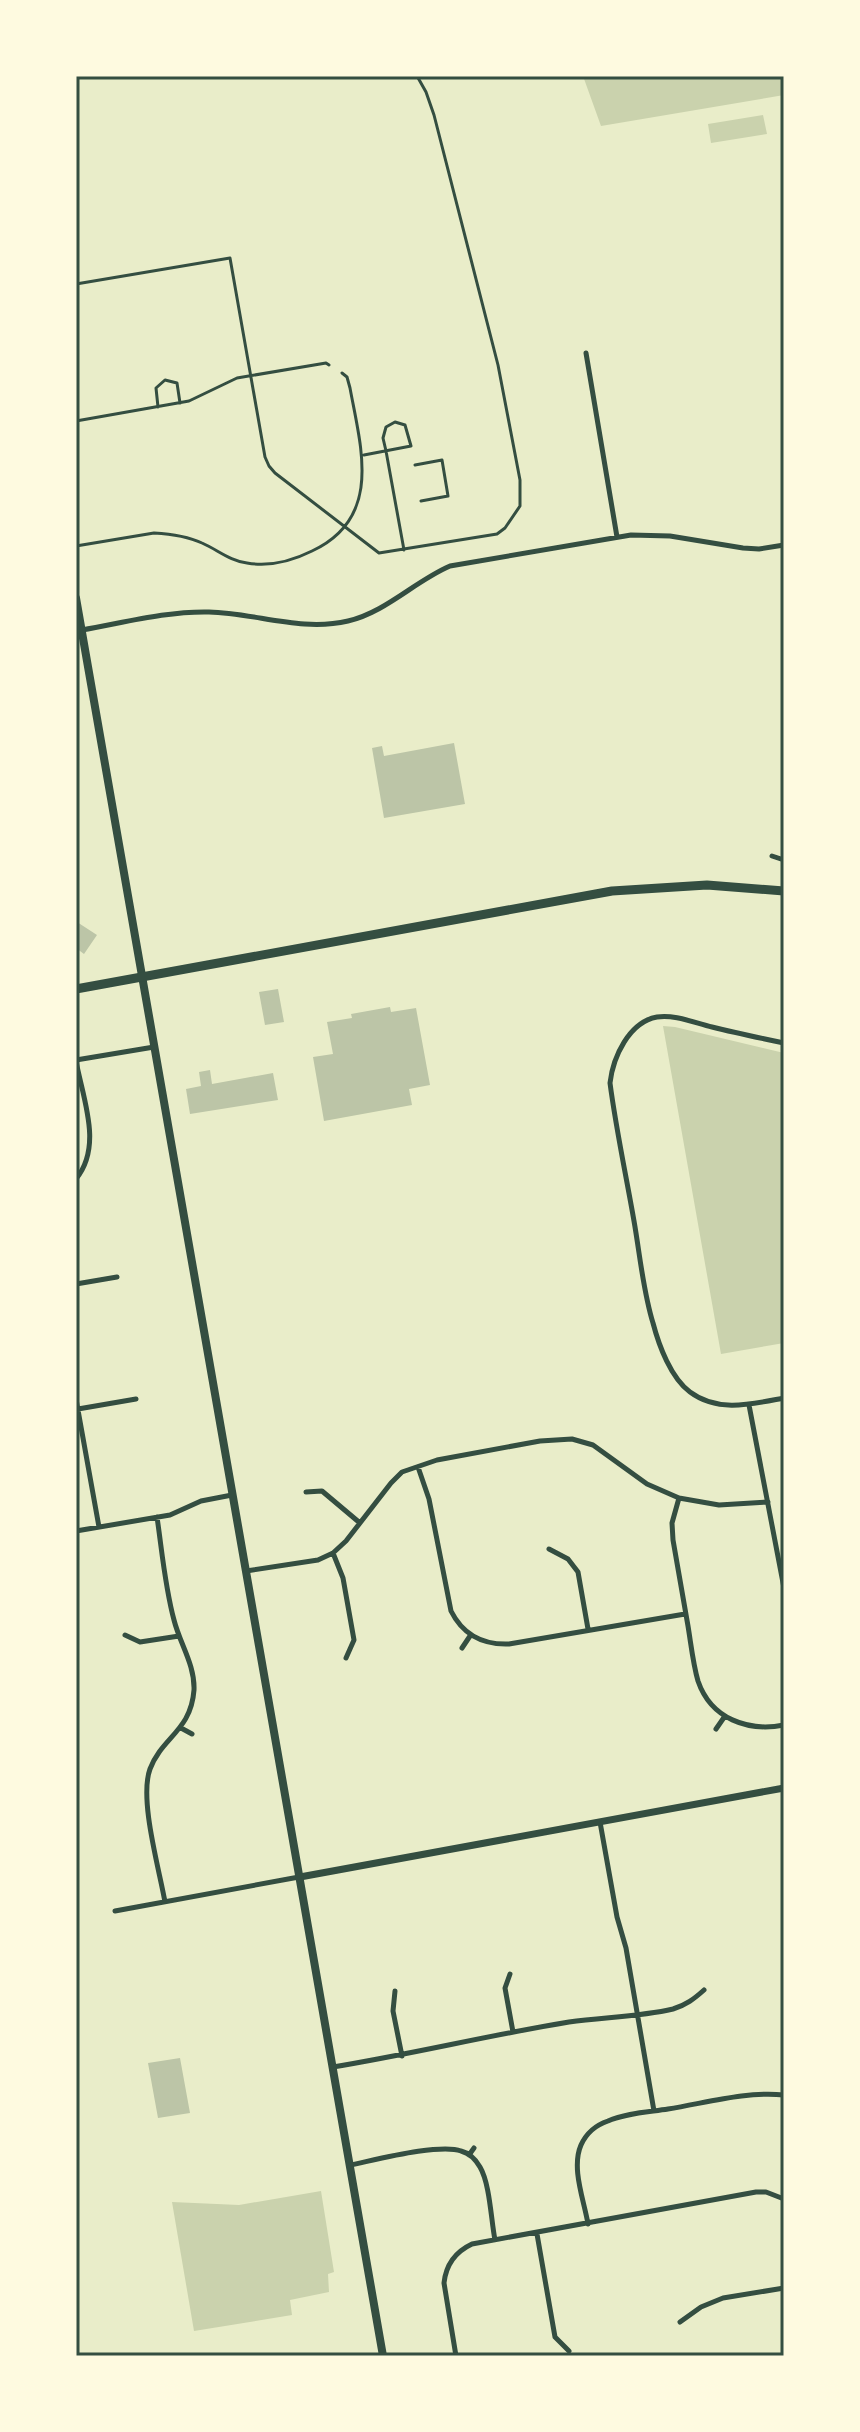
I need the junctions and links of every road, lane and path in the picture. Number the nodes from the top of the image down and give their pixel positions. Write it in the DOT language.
graph roads {
  1 [pos="417,76"];
  2 [pos="76,284"];
  3 [pos="586,353"];
  4 [pos="329,365"];
  5 [pos="342,373"];
  6 [pos="250,376"];
  7 [pos="180,403"];
  8 [pos="158,407"];
  9 [pos="76,421"];
  10 [pos="386,451"];
  11 [pos="362,455"];
  12 [pos="415,465"];
  13 [pos="421,501"];
  14 [pos="344,526"];
  15 [pos="617,537"];
  16 [pos="76,546"];
  17 [pos="784,547"];
  18 [pos="404,550"];
  19 [pos="76,598"];
  20 [pos="82,630"];
  21 [pos="772,856"];
  22 [pos="784,860"];
  23 [pos="784,891"];
  24 [pos="142,976"];
  25 [pos="76,989"];
  26 [pos="784,1043"];
  27 [pos="155,1046"];
  28 [pos="76,1060"];
  29 [pos="76,1179"];
  30 [pos="117,1277"];
  31 [pos="76,1284"];
  32 [pos="784,1398"];
  33 [pos="76,1399"];
  34 [pos="136,1399"];
  35 [pos="749,1405"];
  36 [pos="78,1409"];
  37 [pos="418,1467"];
  38 [pos="306,1492"];
  39 [pos="233,1495"];
  40 [pos="679,1498"];
  41 [pos="768,1502"];
  42 [pos="157,1517"];
  43 [pos="360,1523"];
  44 [pos="99,1527"];
  45 [pos="76,1531"];
  46 [pos="549,1549"];
  47 [pos="333,1553"];
  48 [pos="246,1571"];
  49 [pos="784,1588"];
  50 [pos="685,1614"];
  51 [pos="588,1629"];
  52 [pos="125,1635"];
  53 [pos="179,1636"];
  54 [pos="470,1636"];
  55 [pos="462,1648"];
  56 [pos="346,1658"];
  57 [pos="725,1716"];
  58 [pos="784,1725"];
  59 [pos="181,1728"];
  60 [pos="716,1729"];
  61 [pos="192,1734"];
  62 [pos="784,1788"];
  63 [pos="600,1822"];
  64 [pos="300,1877"];
  65 [pos="165,1902"];
  66 [pos="115,1911"];
  67 [pos="510,1974"];
  68 [pos="704,1990"];
  69 [pos="395,1991"];
  70 [pos="637,2015"];
  71 [pos="513,2032"];
  72 [pos="402,2056"];
  73 [pos="333,2067"];
  74 [pos="784,2095"];
  75 [pos="654,2112"];
  76 [pos="474,2148"];
  77 [pos="469,2155"];
  78 [pos="350,2165"];
  79 [pos="784,2199"];
  80 [pos="588,2224"];
  81 [pos="537,2234"];
  82 [pos="495,2240"];
  83 [pos="784,2288"];
  84 [pos="680,2322"];
  85 [pos="569,2351"];
  86 [pos="383,2356"];
  87 [pos="456,2356"];
  1 -- 18 [label="lane"];
  2 -- 6 [label="lane"];
  3 -- 15 [label="street"];
  4 -- 6 [label="lane"];
  5 -- 11 [label="lane"];
  6 -- 7 [label="lane"];
  6 -- 14 [label="lane"];
  7 -- 8 [label="lane"];
  7 -- 8 [label="lane"];
  8 -- 9 [label="lane"];
  10 -- 10 [label="lane"];
  10 -- 11 [label="lane"];
  10 -- 18 [label="lane"];
  11 -- 14 [label="lane"];
  12 -- 13 [label="lane"];
  14 -- 16 [label="lane"];
  14 -- 18 [label="lane"];
  15 -- 17 [label="street"];
  15 -- 20 [label="street"];
  19 -- 20 [label="main road"];
  20 -- 24 [label="main road"];
  21 -- 22 [label="street"];
  23 -- 24 [label="highway"];
  24 -- 25 [label="highway"];
  24 -- 27 [label="main road"];
  26 -- 35 [label="street"];
  27 -- 28 [label="street"];
  27 -- 39 [label="main road"];
  28 -- 29 [label="street"];
  30 -- 31 [label="street"];
  32 -- 35 [label="street"];
  33 -- 36 [label="street"];
  34 -- 36 [label="street"];
  35 -- 41 [label="street"];
  36 -- 44 [label="street"];
  37 -- 40 [label="street"];
  37 -- 43 [label="street"];
  37 -- 54 [label="street"];
  38 -- 43 [label="street"];
  39 -- 42 [label="street"];
  39 -- 48 [label="main road"];
  40 -- 41 [label="street"];
  40 -- 50 [label="street"];
  41 -- 49 [label="street"];
  42 -- 44 [label="street"];
  42 -- 53 [label="street"];
  43 -- 47 [label="street"];
  44 -- 45 [label="street"];
  46 -- 51 [label="street"];
  47 -- 48 [label="street"];
  47 -- 56 [label="street"];
  48 -- 64 [label="main road"];
  50 -- 51 [label="street"];
  50 -- 57 [label="street"];
  51 -- 54 [label="street"];
  52 -- 53 [label="street"];
  53 -- 59 [label="street"];
  54 -- 55 [label="street"];
  57 -- 58 [label="street"];
  57 -- 60 [label="street"];
  59 -- 61 [label="street"];
  59 -- 65 [label="street"];
  62 -- 63 [label="street"];
  63 -- 64 [label="street"];
  63 -- 70 [label="street"];
  64 -- 65 [label="street"];
  64 -- 73 [label="main road"];
  65 -- 66 [label="street"];
  67 -- 71 [label="street"];
  68 -- 70 [label="street"];
  69 -- 72 [label="street"];
  70 -- 71 [label="street"];
  70 -- 75 [label="street"];
  71 -- 72 [label="street"];
  72 -- 73 [label="street"];
  73 -- 78 [label="main road"];
  74 -- 75 [label="street"];
  75 -- 80 [label="street"];
  76 -- 77 [label="street"];
  77 -- 78 [label="street"];
  77 -- 82 [label="street"];
  78 -- 86 [label="main road"];
  79 -- 80 [label="street"];
  80 -- 81 [label="street"];
  81 -- 82 [label="street"];
  81 -- 85 [label="street"];
  82 -- 87 [label="street"];
  83 -- 84 [label="street"];
}
